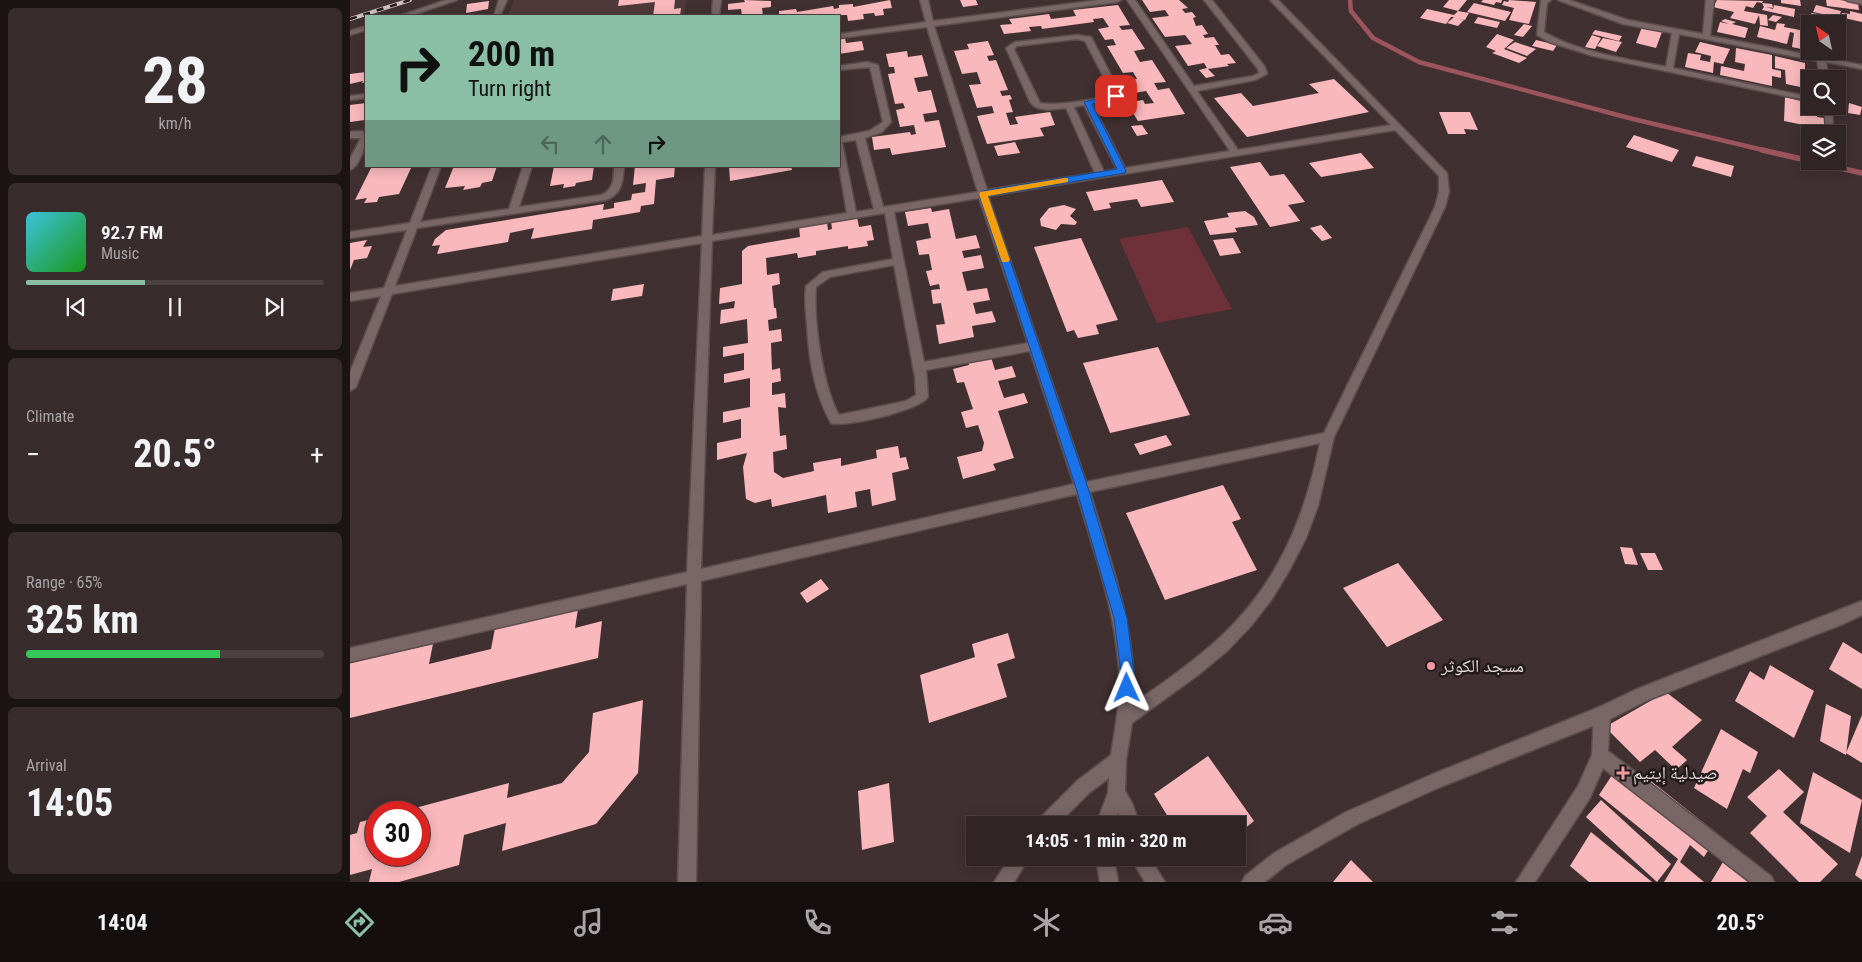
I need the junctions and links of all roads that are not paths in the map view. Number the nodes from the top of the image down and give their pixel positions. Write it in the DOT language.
graph roads {
  1 [pos="453,0"];
  2 [pos="504,0"];
  3 [pos="717,0"];
  4 [pos="924,0"];
  5 [pos="1117,0"];
  6 [pos="1131,0"];
  7 [pos="1208,0"];
  8 [pos="1274,0"];
  9 [pos="1547,0"];
  10 [pos="1562,0"];
  11 [pos="1710,0"];
  12 [pos="1850,0"];
  13 [pos="1862,2"];
  14 [pos="406,15"];
  15 [pos="497,15"];
  16 [pos="716,15"];
  17 [pos="930,24"];
  18 [pos="365,28"];
  19 [pos="1676,32"];
  20 [pos="350,33"];
  21 [pos="840,36"];
  22 [pos="1706,37"];
  23 [pos="1801,55"];
  24 [pos="1826,60"];
  25 [pos="1862,67"];
  26 [pos="840,68"];
  27 [pos="1669,70"];
  28 [pos="1192,89"];
  29 [pos="365,96"];
  30 [pos="1801,97"];
  31 [pos="350,98"];
  32 [pos="1087,102"];
  33 [pos="1069,104"];
  34 [pos="1395,126"];
  35 [pos="350,135"];
  36 [pos="365,136"];
  37 [pos="860,137"];
  38 [pos="365,139"];
  39 [pos="840,140"];
  40 [pos="840,149"];
  41 [pos="1236,152"];
  42 [pos="437,167"];
  43 [pos="528,167"];
  44 [pos="619,167"];
  45 [pos="710,167"];
  46 [pos="350,168"];
  47 [pos="1122,171"];
  48 [pos="1100,174"];
  49 [pos="983,194"];
  50 [pos="513,210"];
  51 [pos="884,210"];
  52 [pos="852,215"];
  53 [pos="413,226"];
  54 [pos="350,235"];
  55 [pos="707,239"];
  56 [pos="898,261"];
  57 [pos="387,291"];
  58 [pos="350,297"];
  59 [pos="1034,346"];
  60 [pos="918,367"];
  61 [pos="350,388"];
  62 [pos="1328,436"];
  63 [pos="1082,488"];
  64 [pos="694,576"];
  65 [pos="1862,608"];
  66 [pos="350,655"];
  67 [pos="1602,714"];
  68 [pos="1125,718"];
  69 [pos="1600,755"];
  70 [pos="1118,760"];
  71 [pos="1116,793"];
  72 [pos="1054,816"];
  73 [pos="1108,816"];
  74 [pos="1128,816"];
  75 [pos="1015,866"];
  76 [pos="1106,866"];
  77 [pos="1145,866"];
  78 [pos="687,882"];
  79 [pos="1004,882"];
  80 [pos="1109,882"];
  81 [pos="1156,882"];
  82 [pos="1251,882"];
  83 [pos="1525,882"];
  84 [pos="1765,882"];
  1 -- 14 [label="street"];
  2 -- 15 [label="street"];
  3 -- 16 [label="street"];
  4 -- 17 [label="street"];
  5 -- 17 [label="street"];
  6 -- 28 [label="street"];
  7 -- 28 [label="street"];
  8 -- 34 [label="street"];
  9 -- 27 [label="street"];
  10 -- 19 [label="street"];
  11 -- 22 [label="street"];
  12 -- 13 [label="street"];
  17 -- 21 [label="street"];
  17 -- 49 [label="street"];
  18 -- 20 [label="street"];
  19 -- 22 [label="street"];
  19 -- 27 [label="street"];
  22 -- 23 [label="street"];
  24 -- 25 [label="street"];
  26 -- 37 [label="street"];
  27 -- 30 [label="street"];
  28 -- 41 [label="street"];
  29 -- 31 [label="street"];
  32 -- 33 [label="street"];
  32 -- 33 [label="street"];
  32 -- 47 [label="street"];
  33 -- 48 [label="street"];
  34 -- 41 [label="street"];
  34 -- 62 [label="street"];
  35 -- 36 [label="street"];
  37 -- 39 [label="street"];
  37 -- 51 [label="street"];
  38 -- 46 [label="street"];
  40 -- 52 [label="street"];
  41 -- 47 [label="street"];
  42 -- 53 [label="street"];
  43 -- 50 [label="street"];
  44 -- 50 [label="street"];
  45 -- 55 [label="street"];
  47 -- 48 [label="street"];
  48 -- 49 [label="street"];
  49 -- 51 [label="street"];
  49 -- 59 [label="street"];
  50 -- 53 [label="street"];
  51 -- 52 [label="street"];
  51 -- 56 [label="street"];
  52 -- 55 [label="street"];
  53 -- 54 [label="street"];
  53 -- 57 [label="street"];
  55 -- 57 [label="street"];
  55 -- 64 [label="street"];
  56 -- 60 [label="street"];
  56 -- 60 [label="street"];
  57 -- 58 [label="street"];
  57 -- 61 [label="street"];
  59 -- 60 [label="street"];
  59 -- 63 [label="street"];
  62 -- 63 [label="street"];
  62 -- 68 [label="street"];
  63 -- 64 [label="street"];
  63 -- 68 [label="street"];
  64 -- 66 [label="street"];
  64 -- 78 [label="street"];
  65 -- 67 [label="street"];
  67 -- 69 [label="street"];
  67 -- 82 [label="street"];
  68 -- 70 [label="street"];
  69 -- 83 [label="street"];
  69 -- 84 [label="street"];
  70 -- 71 [label="street"];
  70 -- 72 [label="street"];
  71 -- 73 [label="street"];
  71 -- 74 [label="street"];
  75 -- 79 [label="street"];
  76 -- 80 [label="street"];
  77 -- 81 [label="street"];
}
